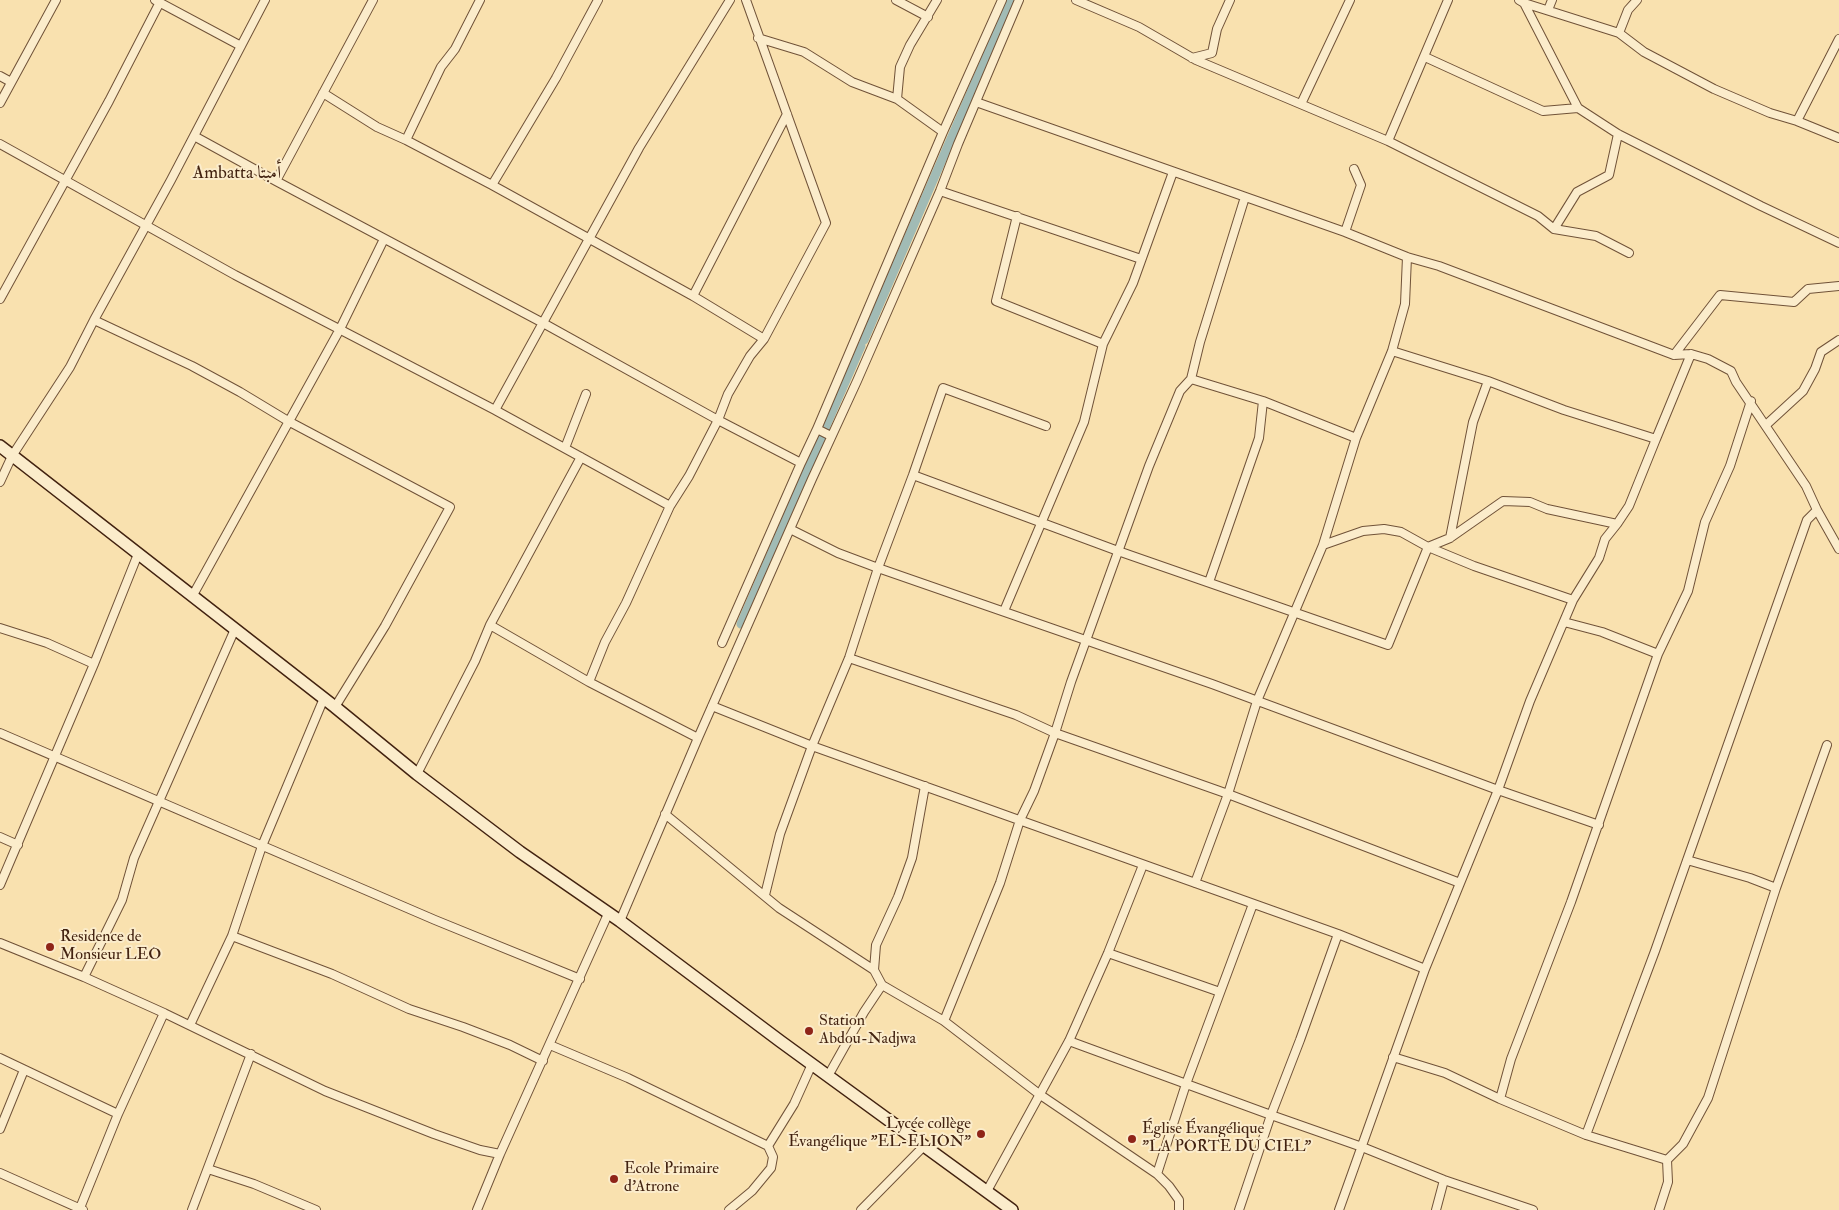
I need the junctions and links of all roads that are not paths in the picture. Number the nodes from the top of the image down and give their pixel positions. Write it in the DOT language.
graph roads {
  1 [pos="56,0"];
  2 [pos="265,0"];
  3 [pos="372,0"];
  4 [pos="480,0"];
  5 [pos="598,0"];
  6 [pos="730,0"];
  7 [pos="746,0"];
  8 [pos="896,0"];
  9 [pos="937,0"];
  10 [pos="1002,0"];
  11 [pos="1019,0"];
  12 [pos="1076,0"];
  13 [pos="1230,0"];
  14 [pos="1350,0"];
  15 [pos="1448,0"];
  16 [pos="1552,0"];
  17 [pos="1637,0"];
  18 [pos="158,1"];
  19 [pos="1521,2"];
  20 [pos="1548,10"];
  21 [pos="928,17"];
  22 [pos="1618,33"];
  23 [pos="758,38"];
  24 [pos="1839,41"];
  25 [pos="241,46"];
  26 [pos="1425,57"];
  27 [pos="1192,58"];
  28 [pos="0,76"];
  29 [pos="11,82"];
  30 [pos="324,93"];
  31 [pos="897,99"];
  32 [pos="976,102"];
  33 [pos="0,103"];
  34 [pos="1301,104"];
  35 [pos="1578,108"];
  36 [pos="787,114"];
  37 [pos="1798,122"];
  38 [pos="943,132"];
  39 [pos="1618,134"];
  40 [pos="194,136"];
  41 [pos="1839,138"];
  42 [pos="406,140"];
  43 [pos="1388,141"];
  44 [pos="0,144"];
  45 [pos="1354,169"];
  46 [pos="1173,172"];
  47 [pos="66,180"];
  48 [pos="276,181"];
  49 [pos="492,186"];
  50 [pos="940,191"];
  51 [pos="1245,197"];
  52 [pos="1017,216"];
  53 [pos="147,225"];
  54 [pos="1554,228"];
  55 [pos="1346,232"];
  56 [pos="384,238"];
  57 [pos="588,238"];
  58 [pos="1839,243"];
  59 [pos="1629,252"];
  60 [pos="1407,257"];
  61 [pos="1142,259"];
  62 [pos="1839,286"];
  63 [pos="693,296"];
  64 [pos="0,299"];
  65 [pos="94,320"];
  66 [pos="543,323"];
  67 [pos="340,329"];
  68 [pos="764,339"];
  69 [pos="1839,340"];
  70 [pos="1103,344"];
  71 [pos="1392,351"];
  72 [pos="1674,354"];
  73 [pos="1691,354"];
  74 [pos="1191,379"];
  75 [pos="1488,381"];
  76 [pos="586,394"];
  77 [pos="1263,401"];
  78 [pos="1751,401"];
  79 [pos="495,410"];
  80 [pos="718,420"];
  81 [pos="288,421"];
  82 [pos="1766,425"];
  83 [pos="1046,426"];
  84 [pos="817,429"];
  85 [pos="831,436"];
  86 [pos="1356,438"];
  87 [pos="1656,439"];
  88 [pos="0,446"];
  89 [pos="565,448"];
  90 [pos="12,456"];
  91 [pos="581,456"];
  92 [pos="801,462"];
  93 [pos="913,475"];
  94 [pos="0,482"];
  95 [pos="670,506"];
  96 [pos="1817,510"];
  97 [pos="1041,522"];
  98 [pos="1617,524"];
  99 [pos="790,529"];
  100 [pos="1450,538"];
  101 [pos="1323,546"];
  102 [pos="1428,547"];
  103 [pos="1839,549"];
  104 [pos="1118,551"];
  105 [pos="138,554"];
  106 [pos="878,568"];
  107 [pos="1209,582"];
  108 [pos="193,595"];
  109 [pos="1572,600"];
  110 [pos="1004,611"];
  111 [pos="1296,613"];
  112 [pos="1564,622"];
  113 [pos="490,625"];
  114 [pos="0,628"];
  115 [pos="235,629"];
  116 [pos="1086,640"];
  117 [pos="722,643"];
  118 [pos="1658,654"];
  119 [pos="849,658"];
  120 [pos="94,664"];
  121 [pos="589,682"];
  122 [pos="324,698"];
  123 [pos="1258,701"];
  124 [pos="335,706"];
  125 [pos="712,706"];
  126 [pos="1056,733"];
  127 [pos="0,734"];
  128 [pos="698,738"];
  129 [pos="1827,745"];
  130 [pos="812,746"];
  131 [pos="54,756"];
  132 [pos="417,774"];
  133 [pos="925,786"];
  134 [pos="1498,790"];
  135 [pos="1228,794"];
  136 [pos="158,801"];
  137 [pos="665,814"];
  138 [pos="1020,820"];
  139 [pos="1599,825"];
  140 [pos="0,837"];
  141 [pos="18,845"];
  142 [pos="262,846"];
  143 [pos="1687,860"];
  144 [pos="1143,865"];
  145 [pos="1195,883"];
  146 [pos="1460,883"];
  147 [pos="0,885"];
  148 [pos="1776,888"];
  149 [pos="764,895"];
  150 [pos="1253,904"];
  151 [pos="608,914"];
  152 [pos="620,921"];
  153 [pos="1338,934"];
  154 [pos="232,936"];
  155 [pos="0,943"];
  156 [pos="1108,954"];
  157 [pos="1425,969"];
  158 [pos="874,970"];
  159 [pos="84,977"];
  160 [pos="580,978"];
  161 [pos="882,985"];
  162 [pos="1220,992"];
  163 [pos="164,1013"];
  164 [pos="944,1021"];
  165 [pos="190,1025"];
  166 [pos="1069,1041"];
  167 [pos="550,1045"];
  168 [pos="251,1054"];
  169 [pos="1393,1057"];
  170 [pos="0,1058"];
  171 [pos="543,1061"];
  172 [pos="812,1064"];
  173 [pos="24,1070"];
  174 [pos="828,1076"];
  175 [pos="1186,1084"];
  176 [pos="1039,1094"];
  177 [pos="1500,1098"];
  178 [pos="118,1114"];
  179 [pos="1270,1115"];
  180 [pos="0,1129"];
  181 [pos="1586,1135"];
  182 [pos="768,1146"];
  183 [pos="924,1146"];
  184 [pos="1362,1148"];
  185 [pos="500,1154"];
  186 [pos="1667,1160"];
  187 [pos="208,1169"];
  188 [pos="0,1173"];
  189 [pos="1157,1174"];
  190 [pos="1444,1180"];
  191 [pos="987,1191"];
  192 [pos="82,1209"];
  193 [pos="1008,1209"];
  194 [pos="192,1210"];
  195 [pos="316,1210"];
  196 [pos="477,1210"];
  197 [pos="730,1210"];
  198 [pos="861,1210"];
  199 [pos="1179,1210"];
  200 [pos="1239,1210"];
  201 [pos="1339,1210"];
  202 [pos="1436,1210"];
  203 [pos="1533,1210"];
  204 [pos="1659,1210"];
  1 -- 29 [label="street"];
  2 -- 25 [label="street"];
  3 -- 30 [label="street"];
  4 -- 42 [label="street"];
  5 -- 49 [label="street"];
  6 -- 57 [label="street"];
  7 -- 23 [label="street"];
  8 -- 21 [label="street"];
  9 -- 21 [label="street"];
  10 -- 38 [label="street"];
  11 -- 32 [label="street"];
  12 -- 27 [label="street"];
  13 -- 27 [label="street"];
  14 -- 34 [label="street"];
  15 -- 26 [label="street"];
  16 -- 20 [label="street"];
  17 -- 22 [label="street"];
  18 -- 25 [label="street"];
  18 -- 47 [label="street"];
  19 -- 20 [label="street"];
  19 -- 35 [label="street"];
  20 -- 22 [label="street"];
  21 -- 31 [label="street"];
  22 -- 37 [label="street"];
  23 -- 31 [label="street"];
  23 -- 36 [label="street"];
  24 -- 37 [label="street"];
  25 -- 40 [label="street"];
  26 -- 35 [label="street"];
  26 -- 43 [label="street"];
  27 -- 34 [label="street"];
  28 -- 29 [label="street"];
  29 -- 33 [label="street"];
  30 -- 42 [label="street"];
  30 -- 48 [label="street"];
  31 -- 38 [label="street"];
  32 -- 46 [label="street"];
  32 -- 50 [label="street"];
  34 -- 43 [label="street"];
  35 -- 39 [label="street"];
  36 -- 63 [label="street"];
  36 -- 68 [label="street"];
  37 -- 41 [label="street"];
  38 -- 84 [label="street"];
  39 -- 54 [label="street"];
  39 -- 58 [label="street"];
  40 -- 48 [label="street"];
  40 -- 53 [label="street"];
  42 -- 49 [label="street"];
  43 -- 54 [label="street"];
  44 -- 47 [label="street"];
  45 -- 55 [label="street"];
  46 -- 51 [label="street"];
  46 -- 61 [label="street"];
  47 -- 53 [label="street"];
  47 -- 64 [label="street"];
  48 -- 56 [label="street"];
  49 -- 57 [label="street"];
  50 -- 52 [label="street"];
  50 -- 85 [label="street"];
  51 -- 55 [label="street"];
  51 -- 74 [label="street"];
  52 -- 61 [label="street"];
  52 -- 70 [label="street"];
  53 -- 65 [label="street"];
  53 -- 67 [label="street"];
  54 -- 59 [label="street"];
  55 -- 60 [label="street"];
  56 -- 66 [label="street"];
  56 -- 67 [label="street"];
  57 -- 63 [label="street"];
  57 -- 66 [label="street"];
  60 -- 71 [label="street"];
  60 -- 72 [label="street"];
  61 -- 70 [label="street"];
  62 -- 72 [label="street"];
  63 -- 68 [label="street"];
  65 -- 81 [label="street"];
  65 -- 90 [label="street"];
  66 -- 79 [label="street"];
  66 -- 80 [label="street"];
  67 -- 79 [label="street"];
  67 -- 81 [label="street"];
  68 -- 80 [label="street"];
  69 -- 82 [label="street"];
  70 -- 97 [label="street"];
  71 -- 75 [label="street"];
  71 -- 86 [label="street"];
  72 -- 73 [label="street"];
  73 -- 78 [label="street"];
  73 -- 87 [label="street"];
  74 -- 77 [label="street"];
  74 -- 104 [label="street"];
  75 -- 87 [label="street"];
  75 -- 100 [label="street"];
  76 -- 89 [label="street"];
  77 -- 86 [label="street"];
  77 -- 107 [label="street"];
  78 -- 82 [label="street"];
  78 -- 118 [label="street"];
  79 -- 89 [label="street"];
  80 -- 92 [label="street"];
  80 -- 95 [label="street"];
  81 -- 108 [label="street"];
  81 -- 124 [label="street"];
  82 -- 96 [label="street"];
  83 -- 93 [label="street"];
  84 -- 85 [label="street"];
  84 -- 92 [label="street"];
  85 -- 99 [label="street"];
  86 -- 101 [label="street"];
  87 -- 98 [label="street"];
  88 -- 90 [label="street"];
  89 -- 91 [label="street"];
  90 -- 94 [label="street"];
  90 -- 105 [label="street"];
  91 -- 95 [label="street"];
  91 -- 113 [label="street"];
  92 -- 117 [label="street"];
  93 -- 97 [label="street"];
  93 -- 106 [label="street"];
  95 -- 121 [label="street"];
  96 -- 103 [label="street"];
  96 -- 143 [label="street"];
  97 -- 104 [label="street"];
  97 -- 110 [label="street"];
  98 -- 100 [label="street"];
  98 -- 109 [label="street"];
  99 -- 106 [label="street"];
  99 -- 125 [label="street"];
  100 -- 102 [label="street"];
  101 -- 102 [label="street"];
  101 -- 111 [label="street"];
  102 -- 109 [label="street"];
  102 -- 111 [label="street"];
  104 -- 107 [label="street"];
  104 -- 116 [label="street"];
  105 -- 108 [label="street"];
  105 -- 120 [label="street"];
  106 -- 110 [label="street"];
  106 -- 119 [label="street"];
  107 -- 111 [label="street"];
  108 -- 115 [label="street"];
  109 -- 112 [label="street"];
  110 -- 116 [label="street"];
  111 -- 123 [label="street"];
  112 -- 118 [label="street"];
  112 -- 134 [label="street"];
  113 -- 121 [label="street"];
  113 -- 132 [label="street"];
  114 -- 120 [label="street"];
  115 -- 122 [label="street"];
  115 -- 136 [label="street"];
  116 -- 123 [label="street"];
  116 -- 126 [label="street"];
  118 -- 139 [label="street"];
  119 -- 126 [label="street"];
  119 -- 130 [label="street"];
  120 -- 131 [label="street"];
  121 -- 128 [label="street"];
  122 -- 124 [label="street"];
  122 -- 142 [label="street"];
  123 -- 134 [label="street"];
  123 -- 135 [label="street"];
  124 -- 132 [label="street"];
  125 -- 128 [label="street"];
  125 -- 130 [label="street"];
  126 -- 135 [label="street"];
  126 -- 138 [label="street"];
  127 -- 131 [label="street"];
  128 -- 137 [label="street"];
  129 -- 148 [label="street"];
  130 -- 133 [label="street"];
  130 -- 149 [label="street"];
  131 -- 136 [label="street"];
  131 -- 141 [label="street"];
  132 -- 151 [label="street"];
  133 -- 138 [label="street"];
  133 -- 158 [label="street"];
  134 -- 139 [label="street"];
  134 -- 146 [label="street"];
  135 -- 145 [label="street"];
  135 -- 146 [label="street"];
  136 -- 142 [label="street"];
  136 -- 159 [label="street"];
  137 -- 149 [label="street"];
  137 -- 152 [label="street"];
  138 -- 144 [label="street"];
  138 -- 164 [label="street"];
  139 -- 177 [label="street"];
  140 -- 141 [label="street"];
  141 -- 147 [label="street"];
  142 -- 154 [label="street"];
  142 -- 160 [label="street"];
  143 -- 148 [label="street"];
  143 -- 181 [label="street"];
  144 -- 145 [label="street"];
  144 -- 156 [label="street"];
  145 -- 150 [label="street"];
  146 -- 157 [label="street"];
  148 -- 186 [label="street"];
  149 -- 158 [label="street"];
  150 -- 153 [label="street"];
  150 -- 162 [label="street"];
  151 -- 152 [label="street"];
  151 -- 160 [label="street"];
  152 -- 172 [label="street"];
  153 -- 157 [label="street"];
  153 -- 179 [label="street"];
  154 -- 165 [label="street"];
  154 -- 171 [label="street"];
  155 -- 159 [label="street"];
  156 -- 162 [label="street"];
  156 -- 166 [label="street"];
  157 -- 169 [label="street"];
  158 -- 161 [label="street"];
  159 -- 163 [label="street"];
  160 -- 167 [label="street"];
  161 -- 164 [label="street"];
  161 -- 174 [label="street"];
  162 -- 175 [label="street"];
  163 -- 165 [label="street"];
  163 -- 178 [label="street"];
  164 -- 176 [label="street"];
  165 -- 168 [label="street"];
  166 -- 175 [label="street"];
  166 -- 176 [label="street"];
  167 -- 171 [label="street"];
  167 -- 182 [label="street"];
  168 -- 185 [label="street"];
  168 -- 187 [label="street"];
  169 -- 177 [label="street"];
  169 -- 184 [label="street"];
  170 -- 173 [label="street"];
  171 -- 185 [label="street"];
  172 -- 174 [label="street"];
  172 -- 182 [label="street"];
  173 -- 178 [label="street"];
  173 -- 180 [label="street"];
  174 -- 183 [label="street"];
  175 -- 179 [label="street"];
  175 -- 189 [label="street"];
  176 -- 189 [label="street"];
  176 -- 191 [label="street"];
  177 -- 181 [label="street"];
  178 -- 192 [label="street"];
  179 -- 184 [label="street"];
  179 -- 200 [label="street"];
  181 -- 186 [label="street"];
  182 -- 197 [label="street"];
  183 -- 191 [label="street"];
  183 -- 198 [label="street"];
  184 -- 190 [label="street"];
  184 -- 201 [label="street"];
  185 -- 196 [label="street"];
  186 -- 204 [label="street"];
  187 -- 194 [label="street"];
  187 -- 195 [label="street"];
  188 -- 192 [label="street"];
  189 -- 199 [label="street"];
  190 -- 202 [label="street"];
  190 -- 203 [label="street"];
  191 -- 193 [label="street"];
}
